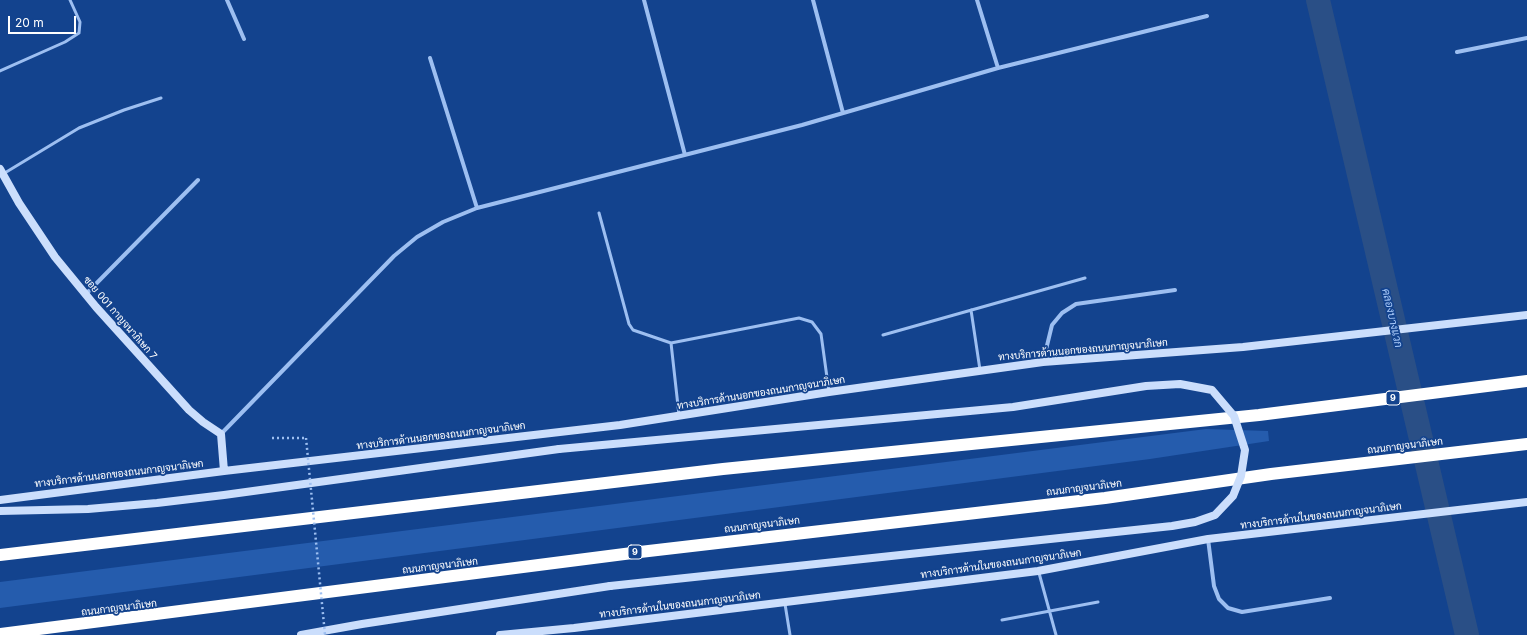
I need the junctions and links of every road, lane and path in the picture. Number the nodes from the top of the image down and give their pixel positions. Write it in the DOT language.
graph roads {
  1 [pos="70,0"];
  2 [pos="227,0"];
  3 [pos="644,0"];
  4 [pos="813,0"];
  5 [pos="977,0"];
  6 [pos="1207,16"];
  7 [pos="1527,38"];
  8 [pos="244,39"];
  9 [pos="1457,52"];
  10 [pos="430,58"];
  11 [pos="998,68"];
  12 [pos="0,71"];
  13 [pos="161,98"];
  14 [pos="843,113"];
  15 [pos="685,155"];
  16 [pos="2,171"];
  17 [pos="198,180"];
  18 [pos="477,208"];
  19 [pos="599,213"];
  20 [pos="1086,278"];
  21 [pos="1174,290"];
  22 [pos="86,295"];
  23 [pos="971,310"];
  24 [pos="1527,315"];
  25 [pos="883,335"];
  26 [pos="671,343"];
  27 [pos="1043,362"];
  28 [pos="980,371"];
  29 [pos="1527,381"];
  30 [pos="829,392"];
  31 [pos="679,416"];
  32 [pos="221,434"];
  33 [pos="272,438"];
  34 [pos="1527,444"];
  35 [pos="224,471"];
  36 [pos="0,500"];
  37 [pos="1527,502"];
  38 [pos="0,512"];
  39 [pos="1208,540"];
  40 [pos="0,555"];
  41 [pos="1038,571"];
  42 [pos="1330,598"];
  43 [pos="784,602"];
  44 [pos="1098,602"];
  45 [pos="1050,611"];
  46 [pos="1002,620"];
  47 [pos="575,632"];
  48 [pos="541,633"];
  49 [pos="0,634"];
  50 [pos="301,635"];
  51 [pos="325,635"];
  52 [pos="500,635"];
  53 [pos="790,635"];
  54 [pos="1056,635"];
  1 -- 12 [label="lane"];
  2 -- 8 [label="street"];
  3 -- 15 [label="street"];
  4 -- 14 [label="street"];
  5 -- 11 [label="street"];
  6 -- 11 [label="street"];
  7 -- 9 [label="street"];
  10 -- 18 [label="street"];
  11 -- 14 [label="street"];
  13 -- 16 [label="lane"];
  14 -- 15 [label="street"];
  15 -- 18 [label="street"];
  16 -- 22 [label="main road, ซอย 001 กาญจนาภิเษก 7"];
  17 -- 22 [label="street"];
  18 -- 32 [label="street"];
  19 -- 26 [label="lane"];
  20 -- 23 [label="lane"];
  21 -- 27 [label="street"];
  22 -- 32 [label="main road, ซอย 001 กาญจนาภิเษก 7"];
  23 -- 25 [label="lane"];
  23 -- 28 [label="lane"];
  24 -- 27 [label="main road, ทางบริการด้านนอกของถนนกาญจนาภิเษก"];
  26 -- 30 [label="lane"];
  26 -- 31 [label="lane"];
  27 -- 28 [label="main road, ทางบริการด้านนอกของถนนกาญจนาภิเษก"];
  28 -- 30 [label="main road, ทางบริการด้านนอกของถนนกาญจนาภิเษก"];
  29 -- 40 [label="highway, 9"];
  30 -- 31 [label="main road, ทางบริการด้านนอกของถนนกาญจนาภิเษก"];
  31 -- 35 [label="main road, ทางบริการด้านนอกของถนนกาญจนาภิเษก"];
  32 -- 35 [label="main road"];
  33 -- 51 [label="path, bridge"];
  34 -- 49 [label="highway, ถนนกาญจนาภิเษก / 9"];
  35 -- 36 [label="main road, ทางบริการด้านนอกของถนนกาญจนาภิเษก"];
  37 -- 39 [label="main road, ทางบริการด้านในของถนนกาญจนาภิเษก"];
  38 -- 50 [label="main road, bridge"];
  39 -- 41 [label="main road, ทางบริการด้านในของถนนกาญจนาภิเษก"];
  39 -- 42 [label="street"];
  41 -- 43 [label="main road, ทางบริการด้านในของถนนกาญจนาภิเษก"];
  41 -- 45 [label="lane"];
  43 -- 47 [label="main road, ทางบริการด้านในของถนนกาญจนาภิเษก"];
  43 -- 53 [label="lane"];
  44 -- 45 [label="lane"];
  45 -- 46 [label="lane"];
  45 -- 54 [label="lane"];
  47 -- 48 [label="main road, ทางบริการด้านในของถนนกาญจนาภิเษก"];
  48 -- 52 [label="main road, ทางบริการด้านในของถนนกาญจนาภิเษก"];
}
